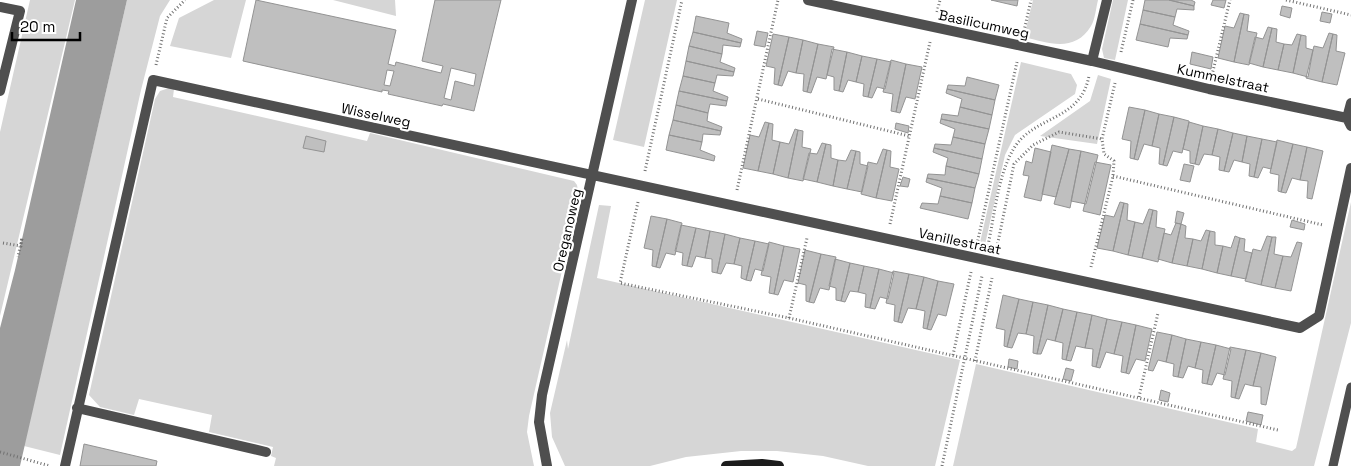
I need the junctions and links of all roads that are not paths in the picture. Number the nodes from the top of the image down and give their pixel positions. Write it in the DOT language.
graph roads {
  1 [pos="632,0"];
  2 [pos="808,0"];
  3 [pos="1107,0"];
  4 [pos="0,7"];
  5 [pos="1092,61"];
  6 [pos="0,91"];
  7 [pos="1351,103"];
  8 [pos="1349,122"];
  9 [pos="1351,168"];
  10 [pos="593,176"];
  11 [pos="1351,387"];
  12 [pos="77,408"];
  13 [pos="266,452"];
  14 [pos="65,466"];
  15 [pos="547,466"];
  16 [pos="726,466"];
  17 [pos="779,466"];
  18 [pos="1333,466"];
  1 -- 10 [label="street, Oreganoweg"];
  2 -- 5 [label="street, Basilicumweg"];
  3 -- 5 [label="street"];
  4 -- 6 [label="street"];
  5 -- 8 [label="street, Kummelstraat"];
  7 -- 8 [label="street, Kummelstraat"];
  9 -- 10 [label="street, Vanillestraat"];
  10 -- 12 [label="street, Wisselweg"];
  10 -- 15 [label="street, Oreganoweg"];
  11 -- 18 [label="lane"];
  12 -- 13 [label="street"];
  12 -- 14 [label="street"];
  16 -- 17 [label="main road"];
}
